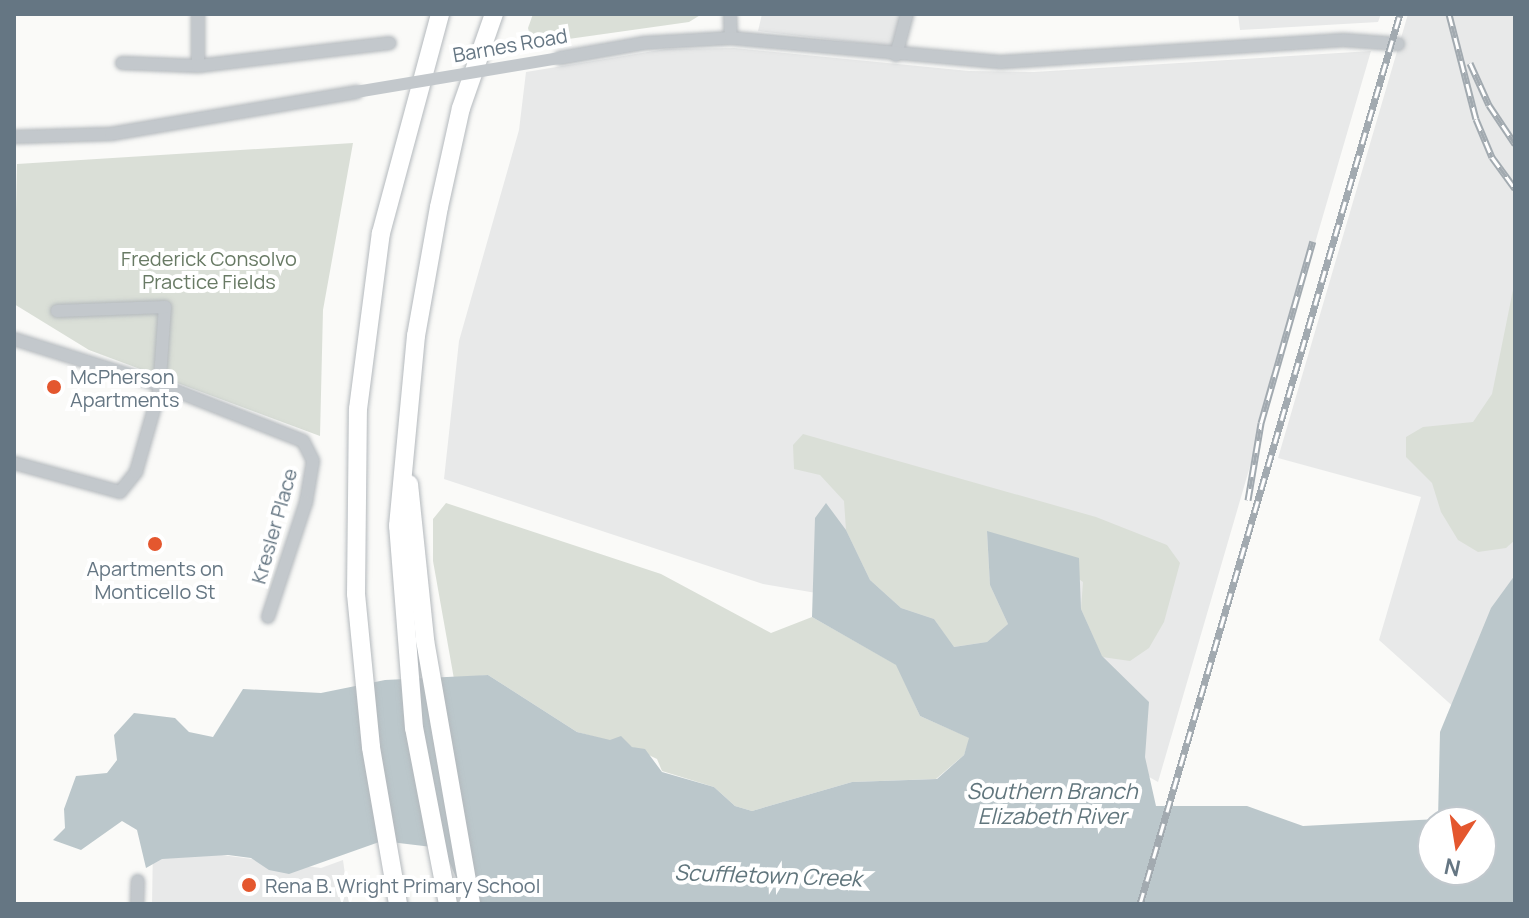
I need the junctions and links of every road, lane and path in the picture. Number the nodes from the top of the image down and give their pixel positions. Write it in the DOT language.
graph roads {
  1 [pos="198,14"];
  2 [pos="440,14"];
  3 [pos="494,14"];
  4 [pos="730,14"];
  5 [pos="907,14"];
  6 [pos="731,38"];
  7 [pos="390,43"];
  8 [pos="1398,44"];
  9 [pos="896,55"];
  10 [pos="122,63"];
  11 [pos="198,66"];
  12 [pos="14,137"];
  13 [pos="57,311"];
  14 [pos="14,339"];
  15 [pos="161,385"];
  16 [pos="404,441"];
  17 [pos="14,463"];
  18 [pos="268,617"];
  19 [pos="138,881"];
  20 [pos="397,898"];
  21 [pos="137,904"];
  22 [pos="448,904"];
  23 [pos="471,904"];
  1 -- 11 [label="street"];
  2 -- 20 [label="highway"];
  3 -- 16 [label="highway"];
  4 -- 6 [label="street"];
  5 -- 9 [label="street"];
  6 -- 9 [label="street, Barnes Road"];
  6 -- 12 [label="street, Barnes Road, bridge"];
  7 -- 11 [label="street"];
  8 -- 9 [label="street, Barnes Road"];
  10 -- 11 [label="street"];
  13 -- 15 [label="street"];
  14 -- 15 [label="street"];
  15 -- 17 [label="street"];
  15 -- 18 [label="street, Kresler Place"];
  16 -- 22 [label="highway"];
  16 -- 23 [label="highway"];
  19 -- 21 [label="street"];
}
